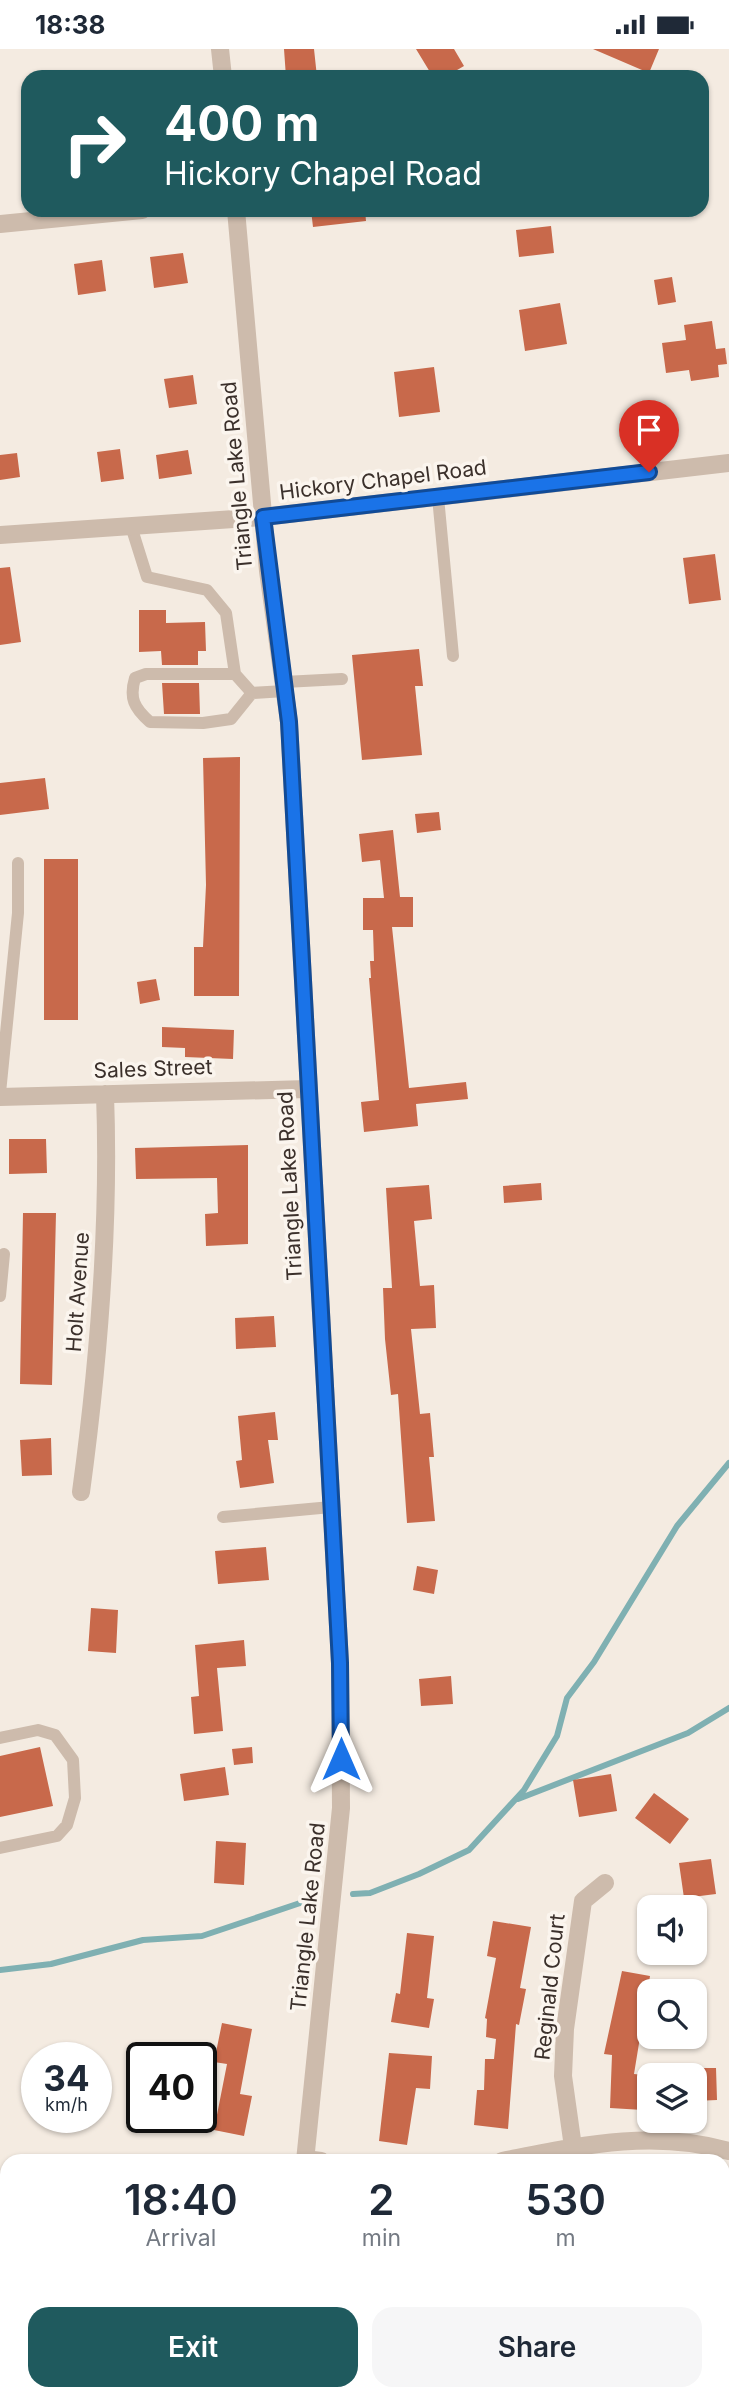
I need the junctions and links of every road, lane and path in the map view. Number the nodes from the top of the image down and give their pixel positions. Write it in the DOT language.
graph roads {
  1 [pos="220,49"];
  2 [pos="222,70"];
  3 [pos="71,217"];
  4 [pos="237,217"];
  5 [pos="0,224"];
  6 [pos="729,463"];
  7 [pos="438,497"];
  8 [pos="263,517"];
  9 [pos="131,526"];
  10 [pos="0,535"];
  11 [pos="453,656"];
  12 [pos="235,674"];
  13 [pos="342,679"];
  14 [pos="284,686"];
  15 [pos="252,693"];
  16 [pos="18,863"];
  17 [pos="308,1090"];
  18 [pos="105,1094"];
  19 [pos="0,1095"];
  20 [pos="4,1254"];
  21 [pos="0,1296"];
  22 [pos="81,1492"];
  23 [pos="331,1507"];
  24 [pos="223,1517"];
  25 [pos="0,1738"];
  26 [pos="0,1849"];
  27 [pos="605,1884"];
  28 [pos="573,2147"];
  29 [pos="729,2151"];
  30 [pos="311,2154"];
  31 [pos="538,2154"];
  1 -- 2 [label="street"];
  3 -- 5 [label="street"];
  4 -- 8 [label="street, Triangle Lake Road"];
  6 -- 7 [label="street, Hickory Chapel Road"];
  7 -- 8 [label="street, Hickory Chapel Road"];
  7 -- 11 [label="lane"];
  8 -- 9 [label="street, Hickory Chapel Road"];
  8 -- 14 [label="street, Triangle Lake Road"];
  9 -- 10 [label="street, Hickory Chapel Road"];
  9 -- 12 [label="lane"];
  12 -- 15 [label="lane"];
  12 -- 15 [label="lane"];
  13 -- 14 [label="lane"];
  14 -- 15 [label="lane"];
  14 -- 17 [label="street, Triangle Lake Road"];
  16 -- 19 [label="lane"];
  17 -- 18 [label="street, Sales Street"];
  17 -- 23 [label="street, Triangle Lake Road"];
  18 -- 19 [label="street, Sales Street"];
  18 -- 22 [label="street, Holt Avenue"];
  20 -- 21 [label="lane"];
  23 -- 24 [label="lane"];
  23 -- 30 [label="street, Triangle Lake Road"];
  25 -- 26 [label="lane"];
  27 -- 28 [label="street, Reginald Court"];
  28 -- 29 [label="street"];
  28 -- 31 [label="street"];
}
